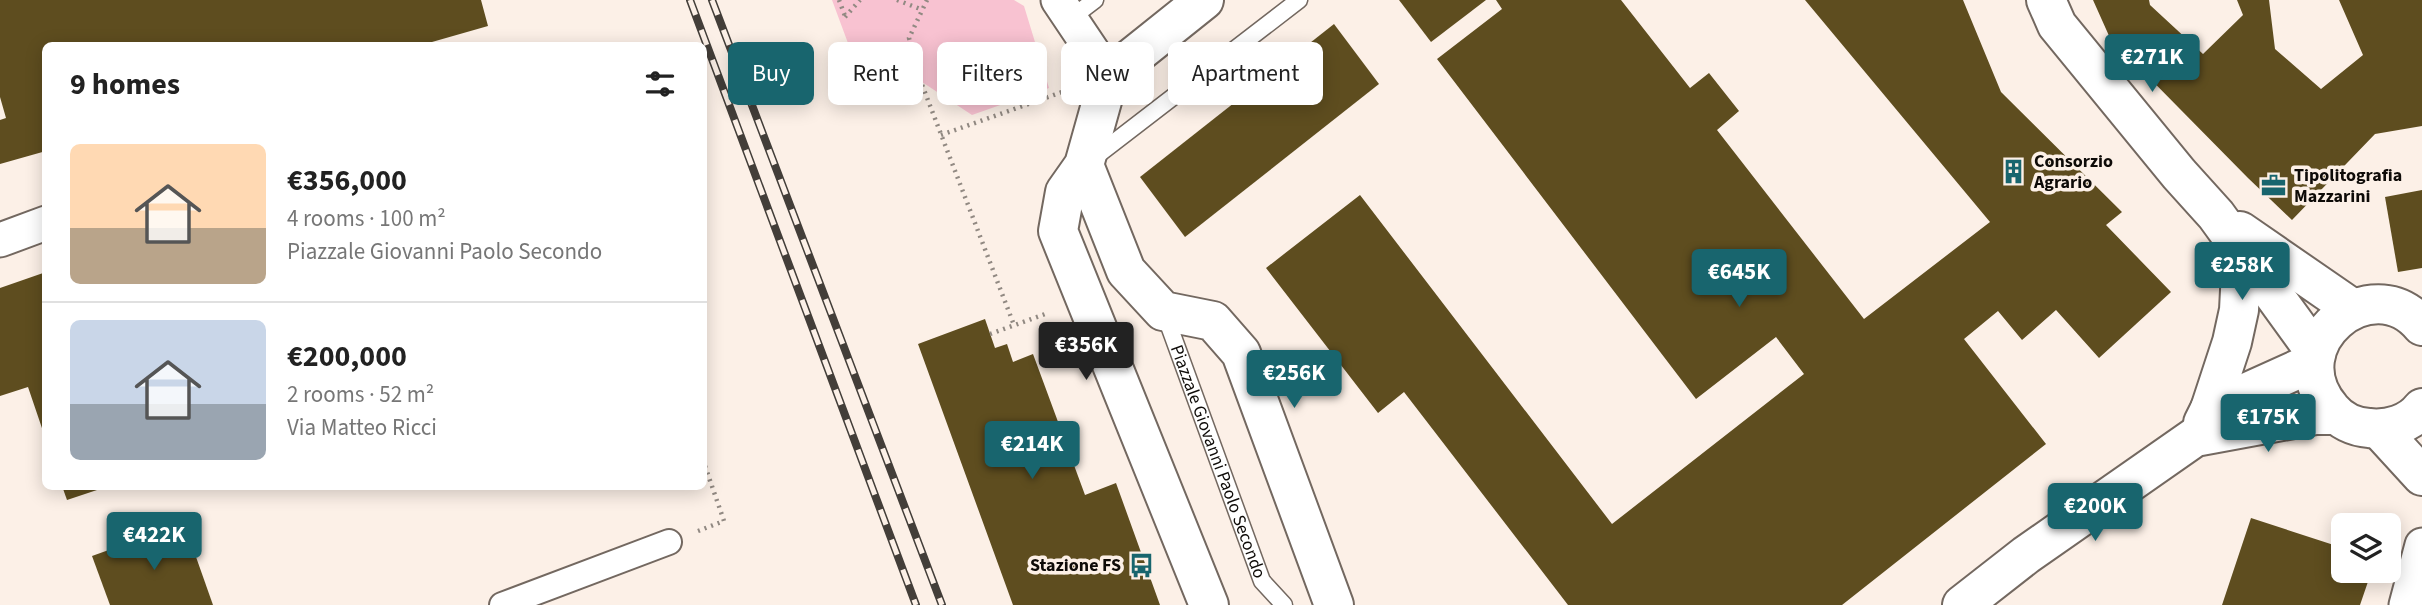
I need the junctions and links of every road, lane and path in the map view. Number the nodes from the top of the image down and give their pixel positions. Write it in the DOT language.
graph roads {
  1 [pos="839,0"];
  2 [pos="860,0"];
  3 [pos="897,0"];
  4 [pos="927,0"];
  5 [pos="1204,0"];
  6 [pos="1299,0"];
  7 [pos="2046,0"];
  8 [pos="1074,6"];
  9 [pos="923,10"];
  10 [pos="1092,42"];
  11 [pos="1152,42"];
  12 [pos="1061,93"];
  13 [pos="1101,105"];
  14 [pos="941,135"];
  15 [pos="1084,165"];
  16 [pos="2216,215"];
  17 [pos="42,224"];
  18 [pos="0,240"];
  19 [pos="2242,251"];
  20 [pos="2353,309"];
  21 [pos="1055,310"];
  22 [pos="1163,311"];
  23 [pos="1014,326"];
  24 [pos="2422,326"];
  25 [pos="990,334"];
  26 [pos="2315,358"];
  27 [pos="2422,408"];
  28 [pos="2336,415"];
  29 [pos="2202,423"];
  30 [pos="2379,429"];
  31 [pos="707,472"];
  32 [pos="2422,477"];
  33 [pos="669,542"];
  34 [pos="2422,545"];
  35 [pos="2413,590"];
  36 [pos="502,605"];
  37 [pos="1209,605"];
  38 [pos="1284,605"];
  39 [pos="1334,605"];
  40 [pos="1962,605"];
  1 -- 2 [label="path"];
  3 -- 9 [label="path"];
  4 -- 9 [label="path"];
  5 -- 11 [label="main road"];
  6 -- 15 [label="lane"];
  7 -- 16 [label="main road"];
  8 -- 10 [label="street"];
  9 -- 14 [label="path"];
  12 -- 14 [label="path"];
  13 -- 15 [label="main road"];
  14 -- 23 [label="path"];
  15 -- 22 [label="main road, Piazzale Giovanni Paolo Secondo"];
  15 -- 37 [label="main road"];
  16 -- 19 [label="main road"];
  16 -- 20 [label="main road"];
  17 -- 18 [label="street"];
  19 -- 26 [label="main road"];
  19 -- 29 [label="main road"];
  20 -- 24 [label="main road"];
  20 -- 26 [label="main road"];
  21 -- 23 [label="path"];
  22 -- 38 [label="lane, Piazzale Giovanni Paolo Secondo"];
  22 -- 39 [label="main road, Piazzale Giovanni Paolo Secondo"];
  23 -- 25 [label="path"];
  26 -- 28 [label="main road"];
  26 -- 29 [label="main road"];
  27 -- 30 [label="main road"];
  28 -- 29 [label="main road"];
  28 -- 30 [label="main road"];
  29 -- 40 [label="main road"];
  30 -- 32 [label="main road"];
  31 -- 33 [label="path"];
  33 -- 36 [label="street"];
  34 -- 35 [label="street"];
}
